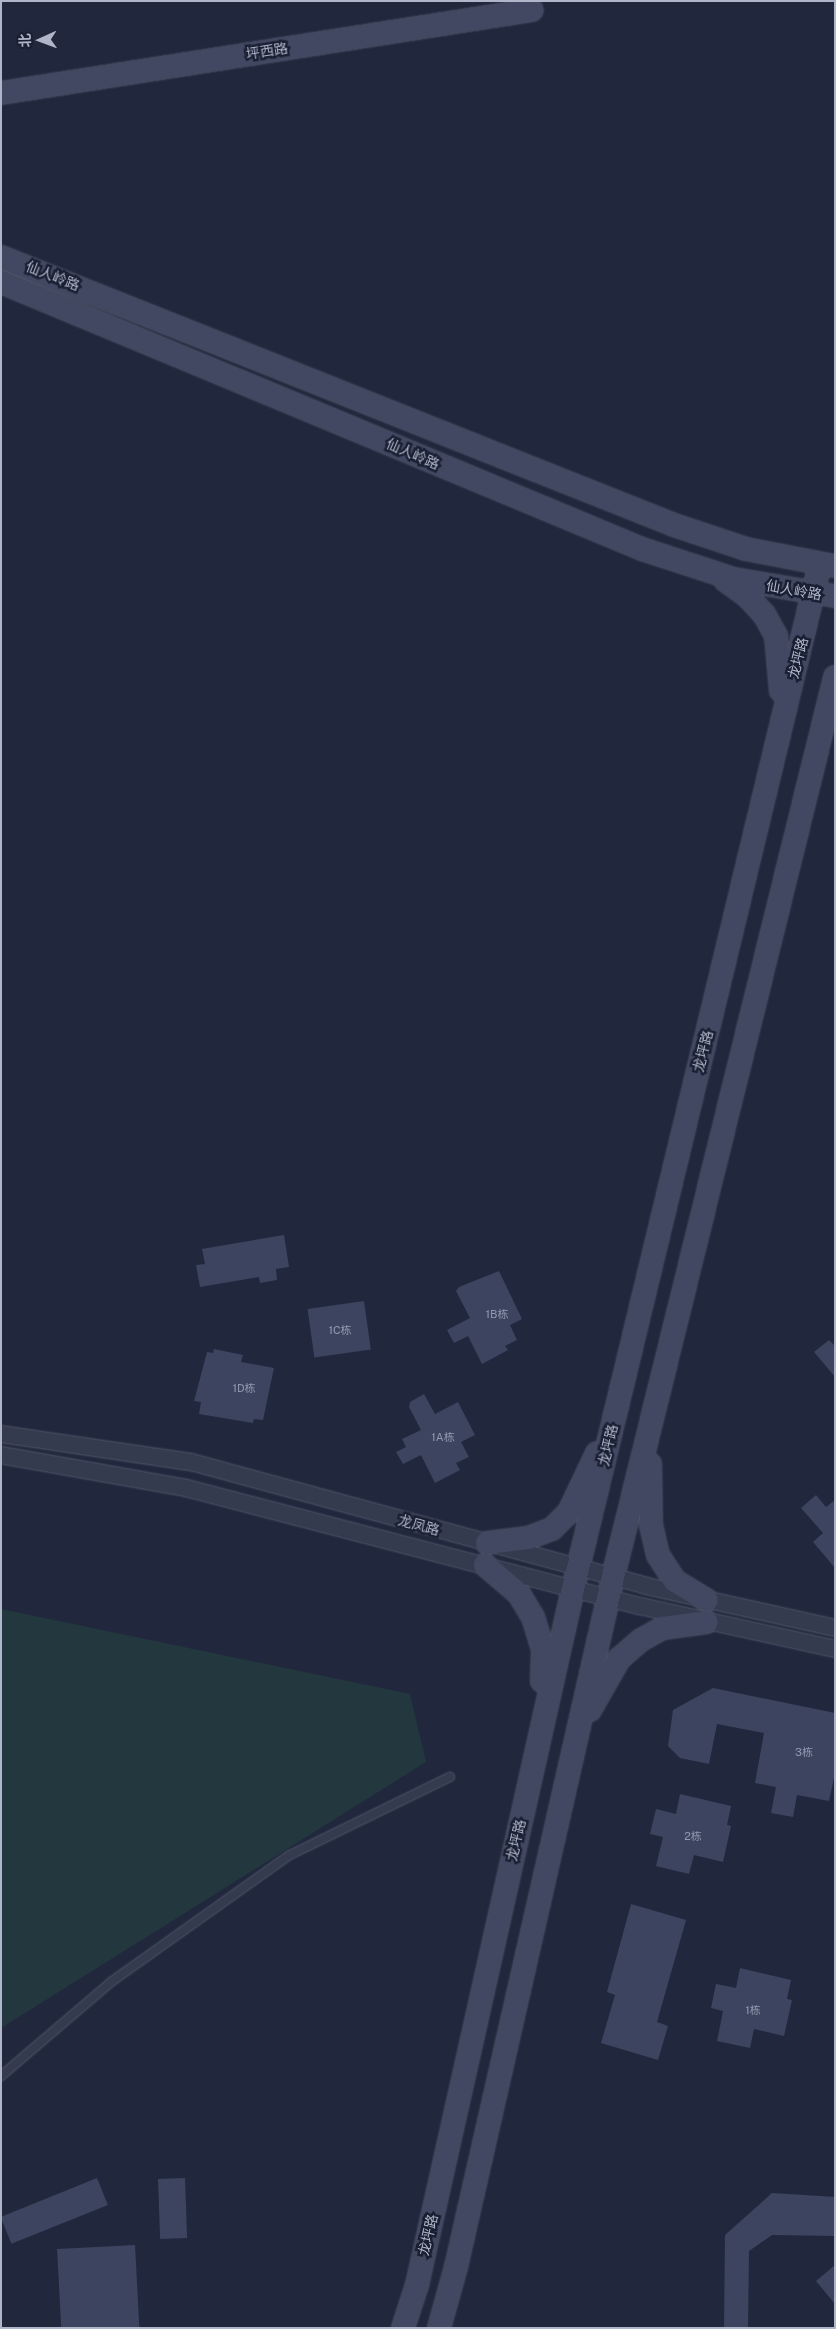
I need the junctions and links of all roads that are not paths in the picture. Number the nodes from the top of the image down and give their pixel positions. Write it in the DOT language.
graph roads {
  1 [pos="532,10"];
  2 [pos="1,93"];
  3 [pos="1,257"];
  4 [pos="1,282"];
  5 [pos="828,565"];
  6 [pos="715,574"];
  7 [pos="824,595"];
  8 [pos="835,677"];
  9 [pos="835,706"];
  10 [pos="780,731"];
  11 [pos="819,741"];
  12 [pos="615,1416"];
  13 [pos="651,1423"];
  14 [pos="1,1434"];
  15 [pos="1,1455"];
  16 [pos="486,1554"];
  17 [pos="576,1579"];
  18 [pos="611,1588"];
  19 [pos="707,1600"];
  20 [pos="707,1622"];
  21 [pos="835,1628"];
  22 [pos="835,1650"];
  23 [pos="542,1727"];
  24 [pos="579,1731"];
  25 [pos="450,1777"];
  26 [pos="1,2076"];
  27 [pos="403,2328"];
  28 [pos="439,2328"];
  1 -- 2 [label="main road, 坪西路"];
  3 -- 5 [label="main road, 仙人岭路"];
  4 -- 6 [label="main road, 仙人岭路"];
  5 -- 7 [label="main road, 龙坪路"];
  6 -- 7 [label="main road, 仙人岭路"];
  6 -- 10 [label="main road"];
  7 -- 10 [label="main road, 龙坪路"];
  8 -- 11 [label="main road"];
  9 -- 11 [label="main road"];
  10 -- 12 [label="main road, 龙坪路"];
  11 -- 13 [label="main road"];
  12 -- 16 [label="main road"];
  12 -- 17 [label="main road, 龙坪路"];
  13 -- 18 [label="main road"];
  13 -- 19 [label="main road"];
  14 -- 16 [label="street, 龙凤路"];
  15 -- 16 [label="street, 龙凤路"];
  16 -- 17 [label="street, 龙凤路"];
  16 -- 23 [label="main road"];
  17 -- 18 [label="street, 龙凤路"];
  17 -- 23 [label="main road, 龙坪路"];
  18 -- 19 [label="street, 龙凤路"];
  18 -- 20 [label="street, 龙凤路"];
  18 -- 24 [label="main road"];
  19 -- 21 [label="street, 龙凤路"];
  20 -- 22 [label="street, 龙凤路"];
  20 -- 24 [label="main road"];
  23 -- 27 [label="main road, 龙坪路"];
  24 -- 28 [label="main road"];
  25 -- 26 [label="lane"];
}
